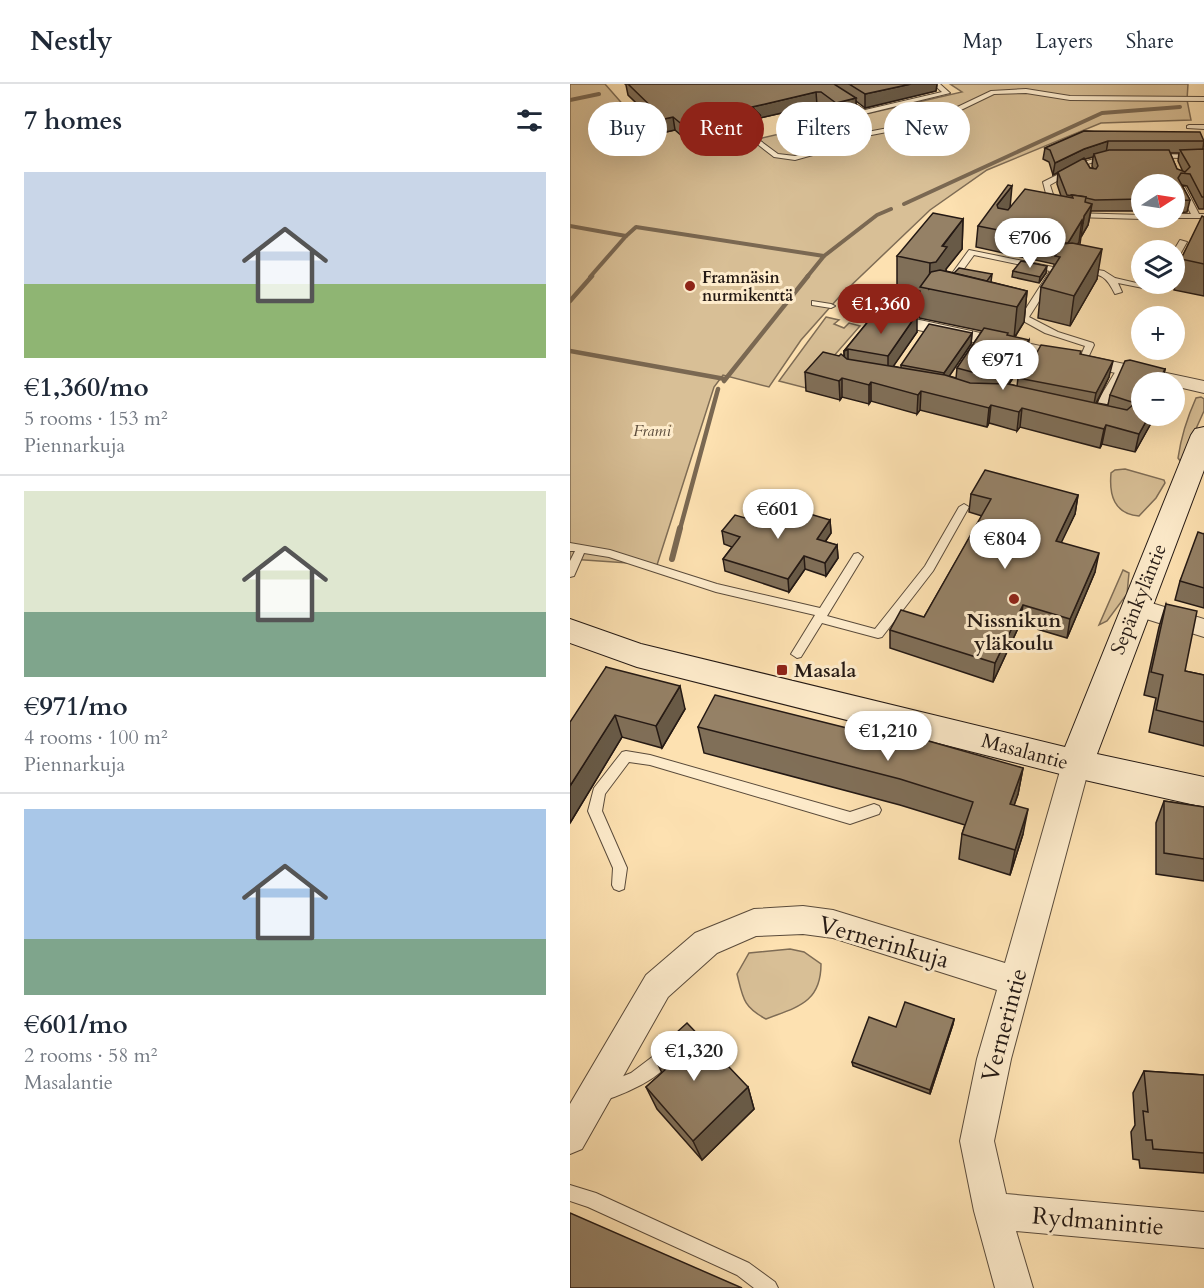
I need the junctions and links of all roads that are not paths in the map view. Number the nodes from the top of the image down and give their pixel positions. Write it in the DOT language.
graph roads {
  1 [pos="822,84"];
  2 [pos="936,84"];
  3 [pos="1204,99"];
  4 [pos="1189,127"];
  5 [pos="1204,127"];
  6 [pos="764,147"];
  7 [pos="1118,156"];
  8 [pos="1150,156"];
  9 [pos="1170,157"];
  10 [pos="1204,157"];
  11 [pos="1174,165"];
  12 [pos="1046,184"];
  13 [pos="1037,189"];
  14 [pos="1185,194"];
  15 [pos="1043,208"];
  16 [pos="1054,210"];
  17 [pos="1200,216"];
  18 [pos="1129,217"];
  19 [pos="1133,229"];
  20 [pos="1055,270"];
  21 [pos="1110,274"];
  22 [pos="1131,280"];
  23 [pos="1118,292"];
  24 [pos="939,296"];
  25 [pos="950,298"];
  26 [pos="815,303"];
  27 [pos="831,306"];
  28 [pos="994,308"];
  29 [pos="1026,315"];
  30 [pos="916,326"];
  31 [pos="1083,360"];
  32 [pos="1121,369"];
  33 [pos="1204,387"];
  34 [pos="1087,414"];
  35 [pos="1099,416"];
  36 [pos="1115,420"];
  37 [pos="1204,435"];
  38 [pos="1192,474"];
  39 [pos="964,507"];
  40 [pos="576,548"];
  41 [pos="858,556"];
  42 [pos="570,573"];
  43 [pos="1135,607"];
  44 [pos="820,616"];
  45 [pos="1204,628"];
  46 [pos="570,631"];
  47 [pos="570,654"];
  48 [pos="797,654"];
  49 [pos="637,655"];
  50 [pos="1076,764"];
  51 [pos="1204,792"];
  52 [pos="874,810"];
  53 [pos="619,885"];
  54 [pos="1016,981"];
  55 [pos="669,1052"];
  56 [pos="594,1095"];
  57 [pos="570,1137"];
  58 [pos="570,1193"];
  59 [pos="992,1211"];
  60 [pos="1204,1230"];
  61 [pos="769,1288"];
  62 [pos="1014,1288"];
  1 -- 2 [label="lane"];
  3 -- 6 [label="lane"];
  4 -- 5 [label="lane"];
  7 -- 12 [label="lane"];
  8 -- 9 [label="lane"];
  9 -- 10 [label="lane"];
  9 -- 11 [label="lane"];
  12 -- 13 [label="lane"];
  12 -- 16 [label="lane"];
  14 -- 17 [label="lane"];
  15 -- 16 [label="lane"];
  16 -- 18 [label="lane"];
  18 -- 19 [label="lane"];
  20 -- 21 [label="lane"];
  20 -- 24 [label="lane"];
  20 -- 29 [label="lane"];
  21 -- 22 [label="lane"];
  21 -- 23 [label="lane"];
  24 -- 25 [label="lane"];
  24 -- 30 [label="lane"];
  26 -- 27 [label="lane"];
  28 -- 29 [label="lane"];
  29 -- 31 [label="lane"];
  30 -- 31 [label="street"];
  31 -- 32 [label="street"];
  32 -- 33 [label="street"];
  32 -- 35 [label="lane"];
  34 -- 35 [label="lane"];
  35 -- 36 [label="lane"];
  37 -- 38 [label="street, Sepänkyläntie"];
  38 -- 43 [label="street, Sepänkyläntie"];
  39 -- 44 [label="lane"];
  40 -- 42 [label="lane"];
  40 -- 44 [label="lane"];
  41 -- 44 [label="lane"];
  43 -- 45 [label="street"];
  43 -- 50 [label="street, Sepänkyläntie"];
  44 -- 48 [label="lane"];
  46 -- 49 [label="street, Masalantie"];
  47 -- 49 [label="street, Masalantie"];
  49 -- 50 [label="street, Masalantie"];
  50 -- 51 [label="street, Masalantie"];
  50 -- 54 [label="street, Vernerintie"];
  52 -- 53 [label="lane"];
  54 -- 56 [label="street, Vernerinkuja"];
  54 -- 59 [label="street, Vernerintie"];
  55 -- 56 [label="lane"];
  56 -- 57 [label="street, Vernerinkuja"];
  58 -- 61 [label="lane"];
  59 -- 60 [label="street, Rydmanintie"];
  59 -- 62 [label="street, Vernerintie"];
}
